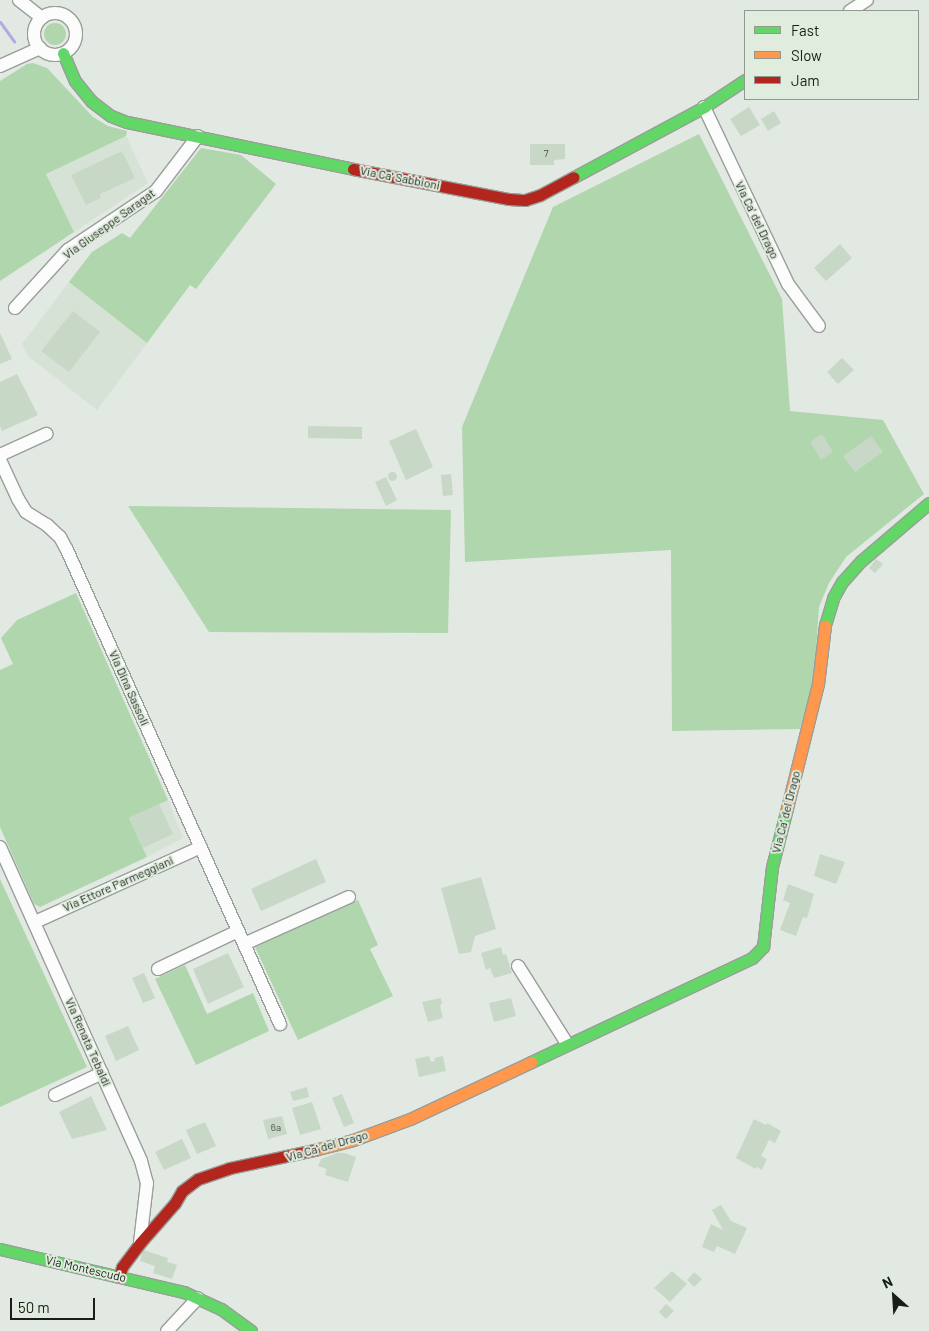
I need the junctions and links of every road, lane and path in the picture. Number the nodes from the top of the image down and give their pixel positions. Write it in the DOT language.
graph roads {
  1 [pos="19,0"];
  2 [pos="867,0"];
  3 [pos="852,10"];
  4 [pos="42,18"];
  5 [pos="40,48"];
  6 [pos="63,53"];
  7 [pos="0,66"];
  8 [pos="744,81"];
  9 [pos="704,107"];
  10 [pos="198,136"];
  11 [pos="16,308"];
  12 [pos="819,326"];
  13 [pos="46,434"];
  14 [pos="0,455"];
  15 [pos="0,460"];
  16 [pos="929,503"];
  17 [pos="201,846"];
  18 [pos="0,847"];
  19 [pos="349,896"];
  20 [pos="35,922"];
  21 [pos="238,931"];
  22 [pos="244,944"];
  23 [pos="518,966"];
  24 [pos="158,969"];
  25 [pos="280,1024"];
  26 [pos="568,1045"];
  27 [pos="102,1073"];
  28 [pos="55,1095"];
  29 [pos="140,1243"];
  30 [pos="0,1249"];
  31 [pos="119,1277"];
  32 [pos="198,1298"];
  33 [pos="167,1331"];
  34 [pos="250,1331"];
  1 -- 4 [label="street"];
  2 -- 3 [label="street"];
  4 -- 5 [label="street"];
  4 -- 6 [label="street"];
  5 -- 6 [label="street"];
  5 -- 7 [label="street"];
  6 -- 10 [label="street, Via Ca' Sabbioni"];
  8 -- 9 [label="street, Via Ca' Sabbioni"];
  9 -- 10 [label="street, Via Ca' Sabbioni"];
  9 -- 12 [label="street, Via Ca' del Drago"];
  10 -- 11 [label="street, Via Giuseppe Saragat"];
  13 -- 14 [label="street"];
  15 -- 17 [label="street, Via Dina Sassoli"];
  16 -- 26 [label="street, Via Ca' del Drago"];
  17 -- 20 [label="street, Via Ettore Parmeggiani"];
  17 -- 21 [label="street, Via Dina Sassoli"];
  18 -- 20 [label="street, Via Renata Tebaldi"];
  19 -- 22 [label="street"];
  20 -- 27 [label="street, Via Renata Tebaldi"];
  21 -- 22 [label="street, Via Dina Sassoli"];
  21 -- 24 [label="street"];
  22 -- 25 [label="street, Via Dina Sassoli"];
  23 -- 26 [label="street"];
  26 -- 29 [label="street, Via Ca' del Drago"];
  27 -- 28 [label="street"];
  27 -- 29 [label="street, Via Renata Tebaldi"];
  29 -- 31 [label="street, Via Ca' del Drago"];
  30 -- 31 [label="street, Via Montescudo"];
  31 -- 32 [label="street, Via Montescudo"];
  32 -- 33 [label="street"];
  32 -- 34 [label="street, Via Montescudo"];
}
